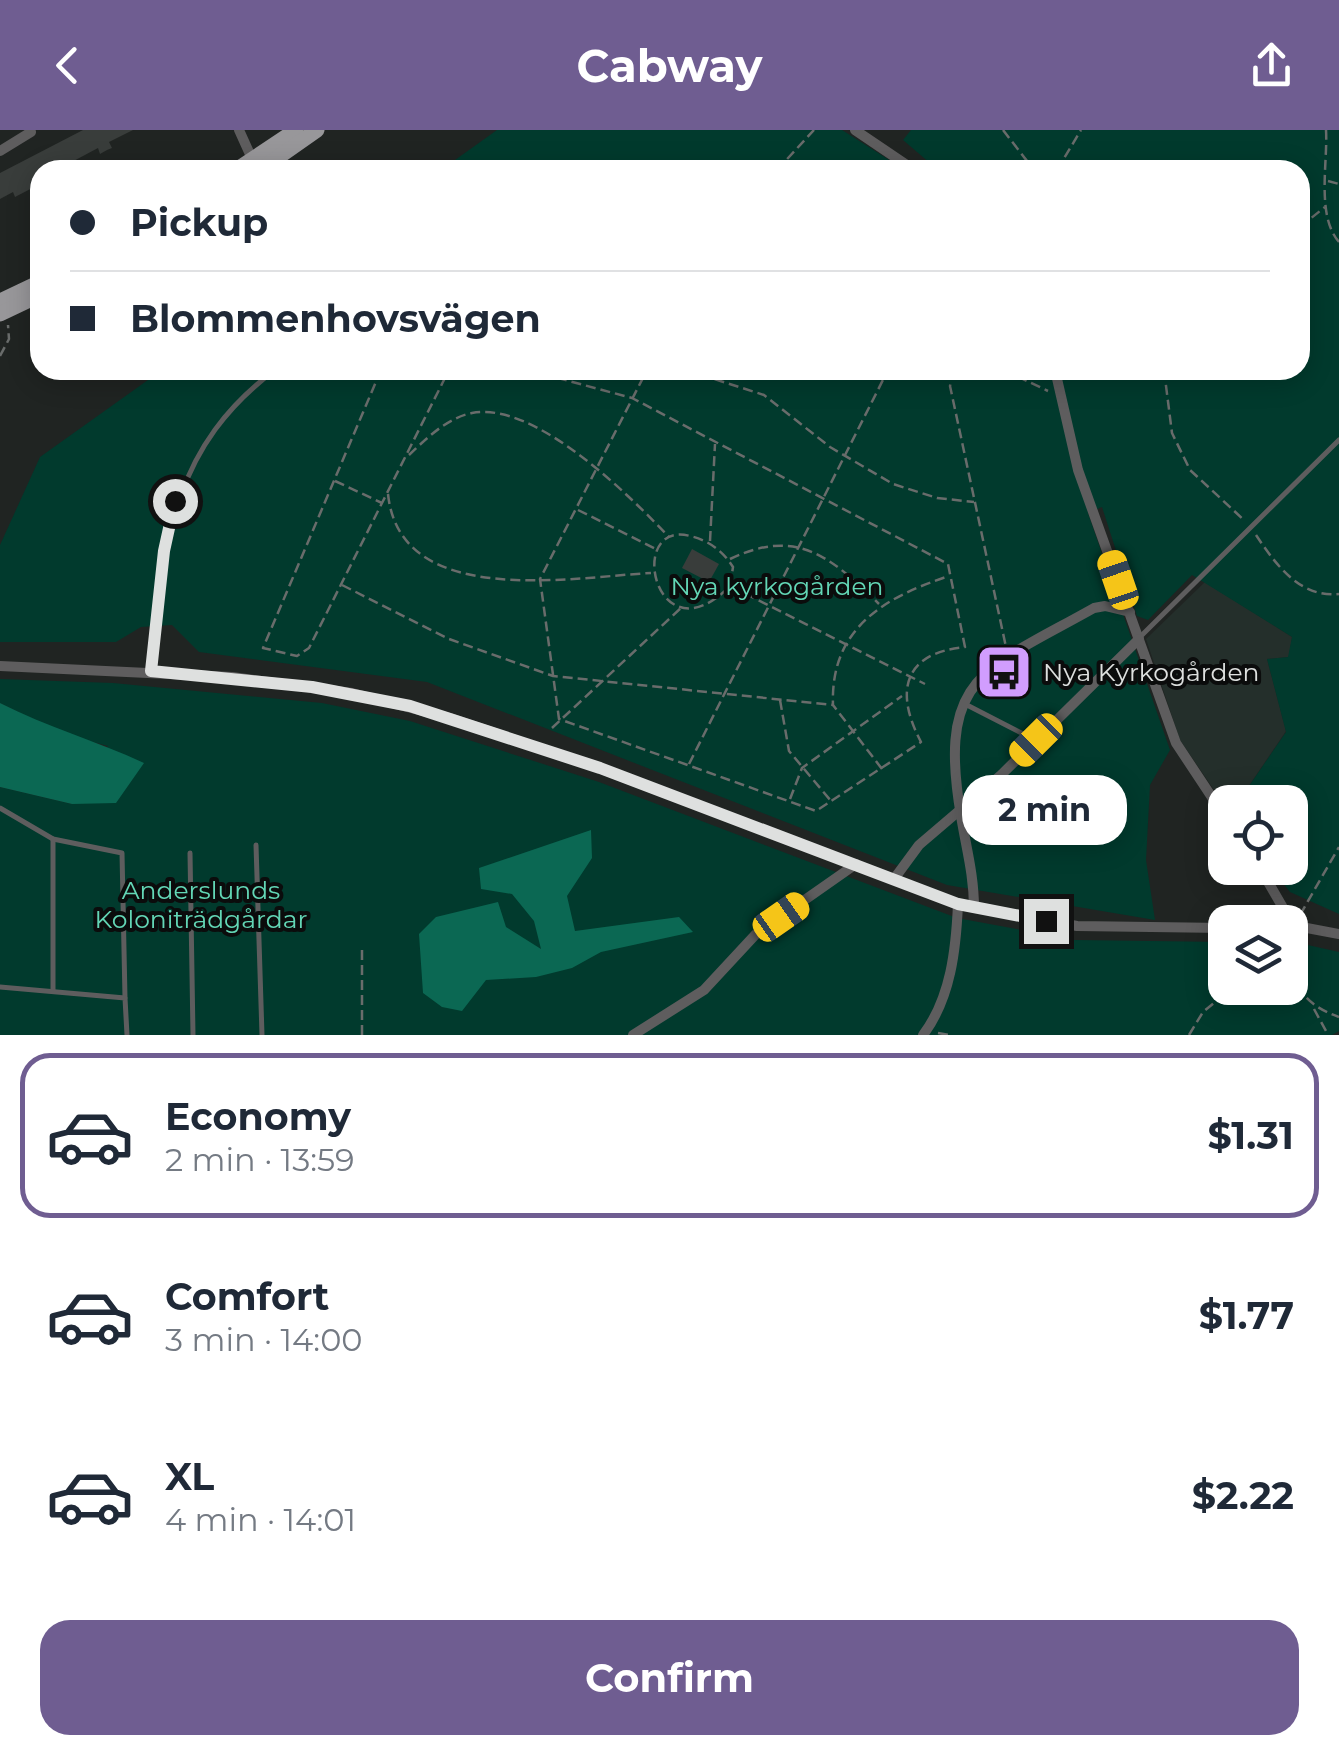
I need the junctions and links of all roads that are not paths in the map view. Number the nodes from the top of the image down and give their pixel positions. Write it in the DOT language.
graph roads {
  1 [pos="239,130"];
  2 [pos="296,130"];
  3 [pos="317,130"];
  4 [pos="855,130"];
  5 [pos="31,131"];
  6 [pos="0,151"];
  7 [pos="254,160"];
  8 [pos="264,160"];
  9 [pos="268,160"];
  10 [pos="899,160"];
  11 [pos="30,289"];
  12 [pos="30,299"];
  13 [pos="2,309"];
  14 [pos="263,380"];
  15 [pos="1056,380"];
  16 [pos="1339,440"];
  17 [pos="1130,612"];
  18 [pos="1139,638"];
  19 [pos="0,666"];
  20 [pos="151,671"];
  21 [pos="961,702"];
  22 [pos="1036,740"];
  23 [pos="1208,791"];
  24 [pos="0,808"];
  25 [pos="960,812"];
  26 [pos="53,839"];
  27 [pos="256,844"];
  28 [pos="190,853"];
  29 [pos="856,864"];
  30 [pos="894,879"];
  31 [pos="958,904"];
  32 [pos="974,908"];
  33 [pos="1208,928"];
  34 [pos="1308,928"];
  35 [pos="1339,934"];
  36 [pos="0,987"];
  37 [pos="53,990"];
  38 [pos="125,998"];
  39 [pos="126,1035"];
  40 [pos="193,1035"];
  41 [pos="262,1035"];
  42 [pos="633,1035"];
  43 [pos="923,1035"];
  1 -- 7 [label="street"];
  2 -- 8 [label="main road"];
  3 -- 9 [label="main road"];
  4 -- 10 [label="street"];
  5 -- 6 [label="street"];
  11 -- 13 [label="main road"];
  12 -- 13 [label="main road"];
  14 -- 20 [label="lane"];
  15 -- 17 [label="street"];
  16 -- 18 [label="lane"];
  17 -- 18 [label="street"];
  17 -- 21 [label="street"];
  18 -- 22 [label="street"];
  18 -- 23 [label="street"];
  19 -- 20 [label="street"];
  20 -- 29 [label="street"];
  21 -- 22 [label="lane"];
  21 -- 25 [label="street"];
  22 -- 25 [label="street"];
  24 -- 26 [label="lane"];
  25 -- 30 [label="street"];
  25 -- 32 [label="street"];
  26 -- 37 [label="lane"];
  26 -- 38 [label="lane"];
  27 -- 41 [label="lane"];
  28 -- 40 [label="lane"];
  29 -- 30 [label="street"];
  29 -- 42 [label="street"];
  30 -- 31 [label="street"];
  31 -- 32 [label="street"];
  31 -- 43 [label="street"];
  32 -- 33 [label="street"];
  34 -- 35 [label="street"];
  36 -- 37 [label="lane"];
  37 -- 38 [label="lane"];
  38 -- 39 [label="lane"];
}
